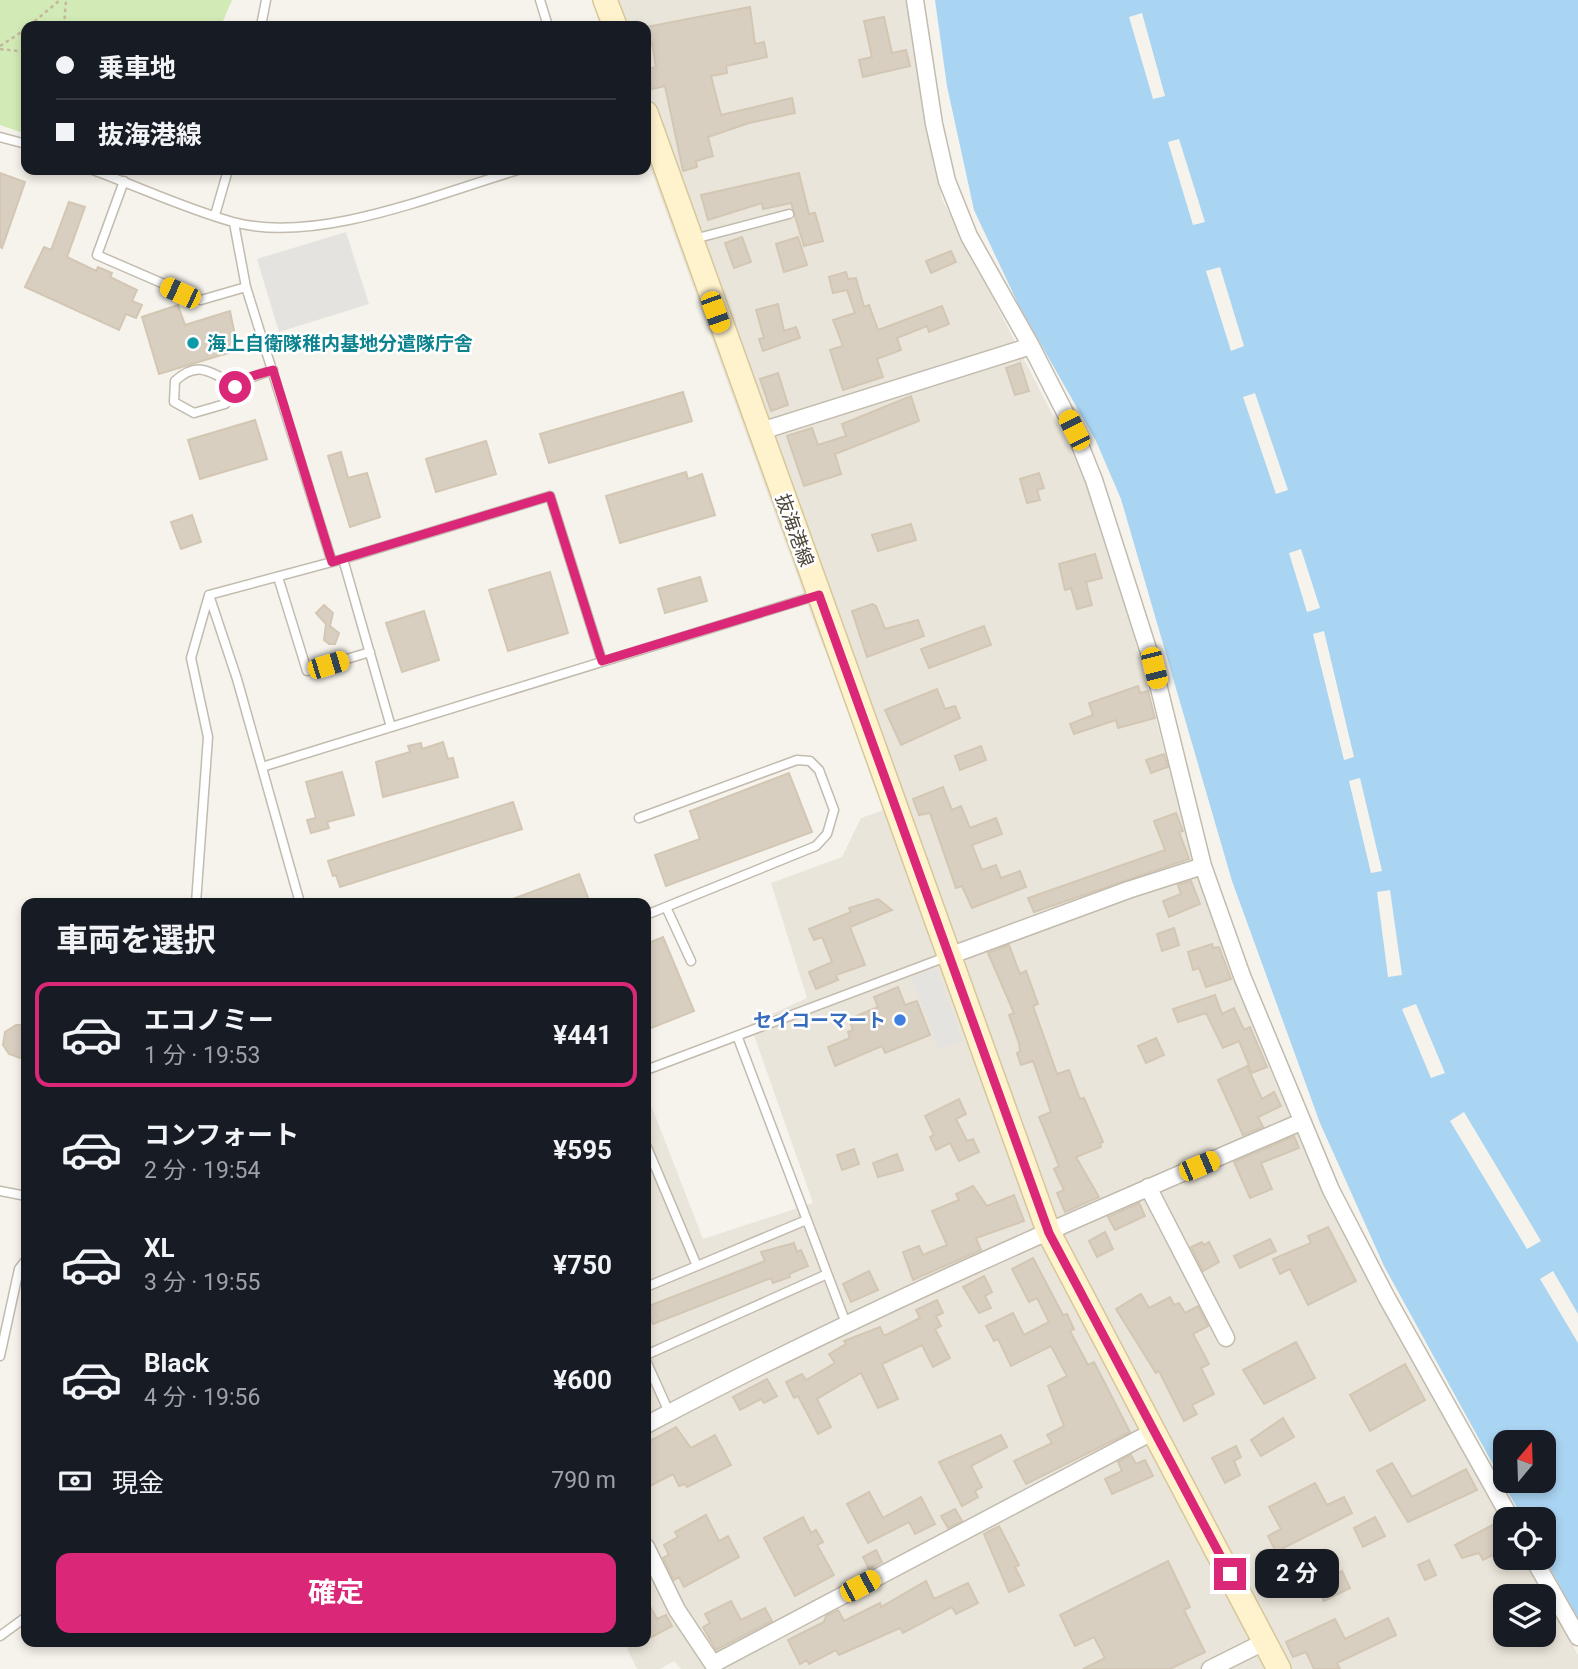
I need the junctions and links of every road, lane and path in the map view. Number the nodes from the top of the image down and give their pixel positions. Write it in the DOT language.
graph roads {
  1 [pos="60,0"];
  2 [pos="66,0"];
  3 [pos="265,0"];
  4 [pos="540,0"];
  5 [pos="605,0"];
  6 [pos="915,0"];
  7 [pos="35,21"];
  8 [pos="64,21"];
  9 [pos="262,21"];
  10 [pos="546,21"];
  11 [pos="613,21"];
  12 [pos="21,32"];
  13 [pos="0,48"];
  14 [pos="21,51"];
  15 [pos="651,135"];
  16 [pos="0,137"];
  17 [pos="21,143"];
  18 [pos="107,175"];
  19 [pos="227,175"];
  20 [pos="501,175"];
  21 [pos="124,181"];
  22 [pos="789,214"];
  23 [pos="215,215"];
  24 [pos="234,222"];
  25 [pos="690,240"];
  26 [pos="246,288"];
  27 [pos="1031,346"];
  28 [pos="273,370"];
  29 [pos="235,381"];
  30 [pos="758,432"];
  31 [pos="343,559"];
  32 [pos="332,562"];
  33 [pos="278,577"];
  34 [pos="209,595"];
  35 [pos="819,595"];
  36 [pos="370,652"];
  37 [pos="602,661"];
  38 [pos="391,727"];
  39 [pos="262,767"];
  40 [pos="639,818"];
  41 [pos="1203,866"];
  42 [pos="196,898"];
  43 [pos="299,898"];
  44 [pos="666,906"];
  45 [pos="651,913"];
  46 [pos="949,956"];
  47 [pos="691,961"];
  48 [pos="738,1038"];
  49 [pos="651,1068"];
  50 [pos="1301,1122"];
  51 [pos="651,1157"];
  52 [pos="1148,1187"];
  53 [pos="0,1191"];
  54 [pos="21,1195"];
  55 [pos="804,1221"];
  56 [pos="1049,1233"];
  57 [pos="21,1266"];
  58 [pos="697,1266"];
  59 [pos="825,1275"];
  60 [pos="651,1285"];
  61 [pos="847,1326"];
  62 [pos="1226,1338"];
  63 [pos="651,1353"];
  64 [pos="0,1356"];
  65 [pos="651,1372"];
  66 [pos="669,1412"];
  67 [pos="651,1421"];
  68 [pos="1154,1431"];
  69 [pos="1504,1507"];
  70 [pos="651,1557"];
  71 [pos="1540,1570"];
  72 [pos="21,1621"];
  73 [pos="0,1636"];
  74 [pos="1578,1637"];
  75 [pos="1266,1641"];
  76 [pos="1210,1669"];
  77 [pos="1279,1669"];
  1 -- 7 [label="path"];
  2 -- 8 [label="path"];
  3 -- 9 [label="lane"];
  4 -- 10 [label="lane"];
  5 -- 11 [label="main road"];
  6 -- 27 [label="street"];
  12 -- 13 [label="path"];
  13 -- 14 [label="path"];
  15 -- 25 [label="main road, 抜海港線"];
  16 -- 17 [label="lane"];
  18 -- 21 [label="lane"];
  19 -- 23 [label="lane"];
  20 -- 24 [label="lane"];
  21 -- 23 [label="lane"];
  21 -- 26 [label="lane"];
  22 -- 25 [label="lane"];
  23 -- 24 [label="lane"];
  24 -- 26 [label="lane"];
  25 -- 30 [label="main road, 抜海港線"];
  26 -- 28 [label="lane"];
  27 -- 30 [label="street"];
  27 -- 41 [label="street"];
  28 -- 29 [label="lane"];
  28 -- 32 [label="lane"];
  29 -- 29 [label="lane"];
  30 -- 35 [label="main road, 抜海港線"];
  31 -- 32 [label="lane"];
  31 -- 36 [label="lane"];
  31 -- 37 [label="lane"];
  32 -- 33 [label="lane"];
  33 -- 34 [label="lane"];
  33 -- 36 [label="lane"];
  34 -- 39 [label="lane"];
  34 -- 42 [label="lane"];
  35 -- 37 [label="lane"];
  35 -- 46 [label="main road, 抜海港線"];
  36 -- 38 [label="lane"];
  37 -- 38 [label="lane"];
  38 -- 39 [label="lane"];
  39 -- 43 [label="lane"];
  40 -- 44 [label="lane"];
  41 -- 46 [label="street"];
  41 -- 50 [label="street"];
  44 -- 45 [label="lane"];
  44 -- 47 [label="lane"];
  46 -- 48 [label="lane"];
  46 -- 56 [label="main road, 抜海港線"];
  48 -- 49 [label="lane"];
  48 -- 55 [label="lane"];
  50 -- 52 [label="street"];
  50 -- 69 [label="street"];
  51 -- 58 [label="lane"];
  52 -- 56 [label="street"];
  52 -- 62 [label="street"];
  53 -- 54 [label="lane"];
  55 -- 58 [label="lane"];
  55 -- 59 [label="lane"];
  56 -- 61 [label="street"];
  56 -- 68 [label="main road, 抜海港線"];
  57 -- 64 [label="lane"];
  58 -- 60 [label="lane"];
  59 -- 61 [label="lane"];
  59 -- 63 [label="lane"];
  61 -- 66 [label="street"];
  65 -- 66 [label="lane"];
  66 -- 67 [label="street"];
  68 -- 70 [label="street"];
  68 -- 75 [label="main road, 抜海港線"];
  71 -- 74 [label="street"];
  72 -- 73 [label="lane"];
  75 -- 76 [label="street"];
  75 -- 77 [label="main road, 抜海港線"];
}
